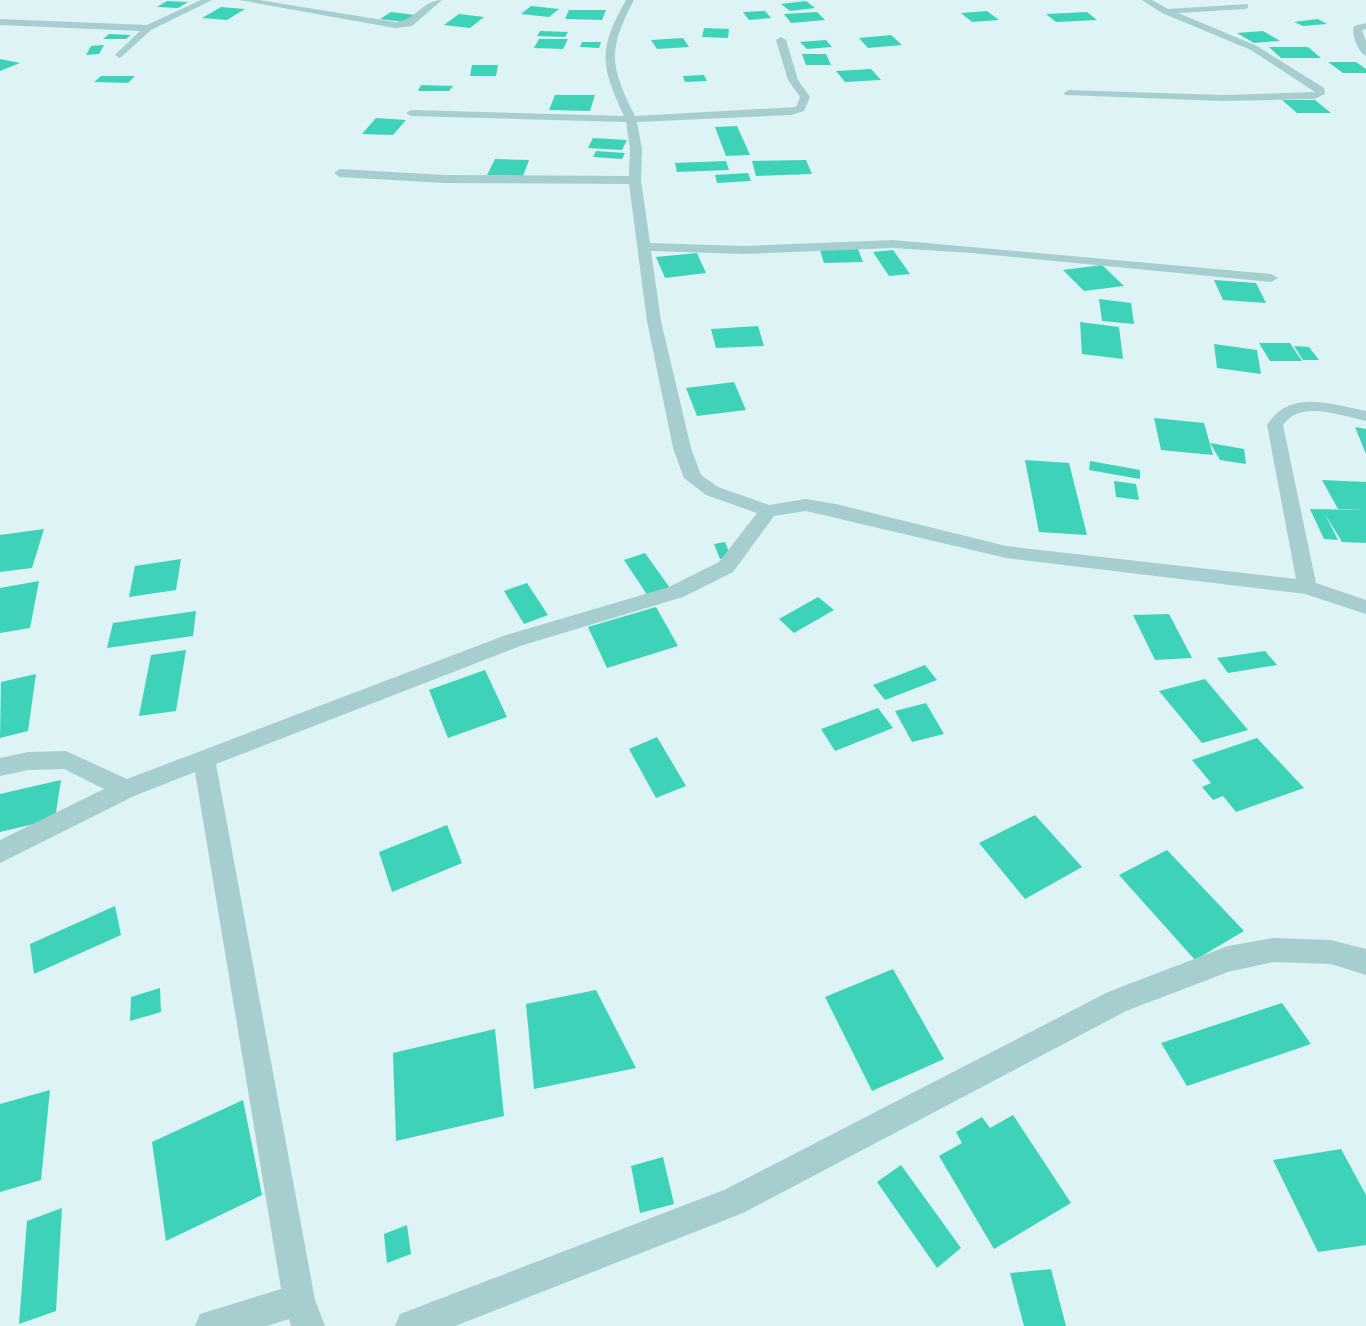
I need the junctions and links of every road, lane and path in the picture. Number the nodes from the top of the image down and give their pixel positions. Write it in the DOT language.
graph roads {
  1 [pos="208,0"];
  2 [pos="243,0"];
  3 [pos="438,0"];
  4 [pos="629,0"];
  5 [pos="1146,0"];
  6 [pos="1245,6"];
  7 [pos="1165,11"];
  8 [pos="0,22"];
  9 [pos="1366,26"];
  10 [pos="148,27"];
  11 [pos="780,40"];
  12 [pos="1366,53"];
  13 [pos="120,55"];
  14 [pos="1069,93"];
  15 [pos="411,113"];
  16 [pos="631,119"];
  17 [pos="340,173"];
  18 [pos="635,180"];
  19 [pos="643,247"];
  20 [pos="1271,278"];
  21 [pos="1366,416"];
  22 [pos="768,511"];
  23 [pos="1307,587"];
  24 [pos="1366,607"];
  25 [pos="204,759"];
  26 [pos="0,767"];
  27 [pos="125,789"];
  28 [pos="0,852"];
  29 [pos="1366,962"];
  30 [pos="304,1313"];
  31 [pos="212,1326"];
  32 [pos="412,1326"];
  1 -- 10 [label="street"];
  2 -- 3 [label="street"];
  4 -- 16 [label="street"];
  5 -- 7 [label="street"];
  6 -- 7 [label="street"];
  7 -- 14 [label="street"];
  8 -- 10 [label="street"];
  9 -- 12 [label="street"];
  10 -- 13 [label="street"];
  11 -- 16 [label="street"];
  15 -- 16 [label="street"];
  16 -- 18 [label="street"];
  17 -- 18 [label="street"];
  18 -- 19 [label="street"];
  19 -- 20 [label="street"];
  19 -- 22 [label="street"];
  21 -- 23 [label="street"];
  22 -- 23 [label="street"];
  22 -- 25 [label="street"];
  23 -- 24 [label="street"];
  25 -- 27 [label="street"];
  25 -- 30 [label="street"];
  26 -- 27 [label="street"];
  27 -- 28 [label="street"];
  29 -- 32 [label="street"];
  30 -- 31 [label="street"];
}
